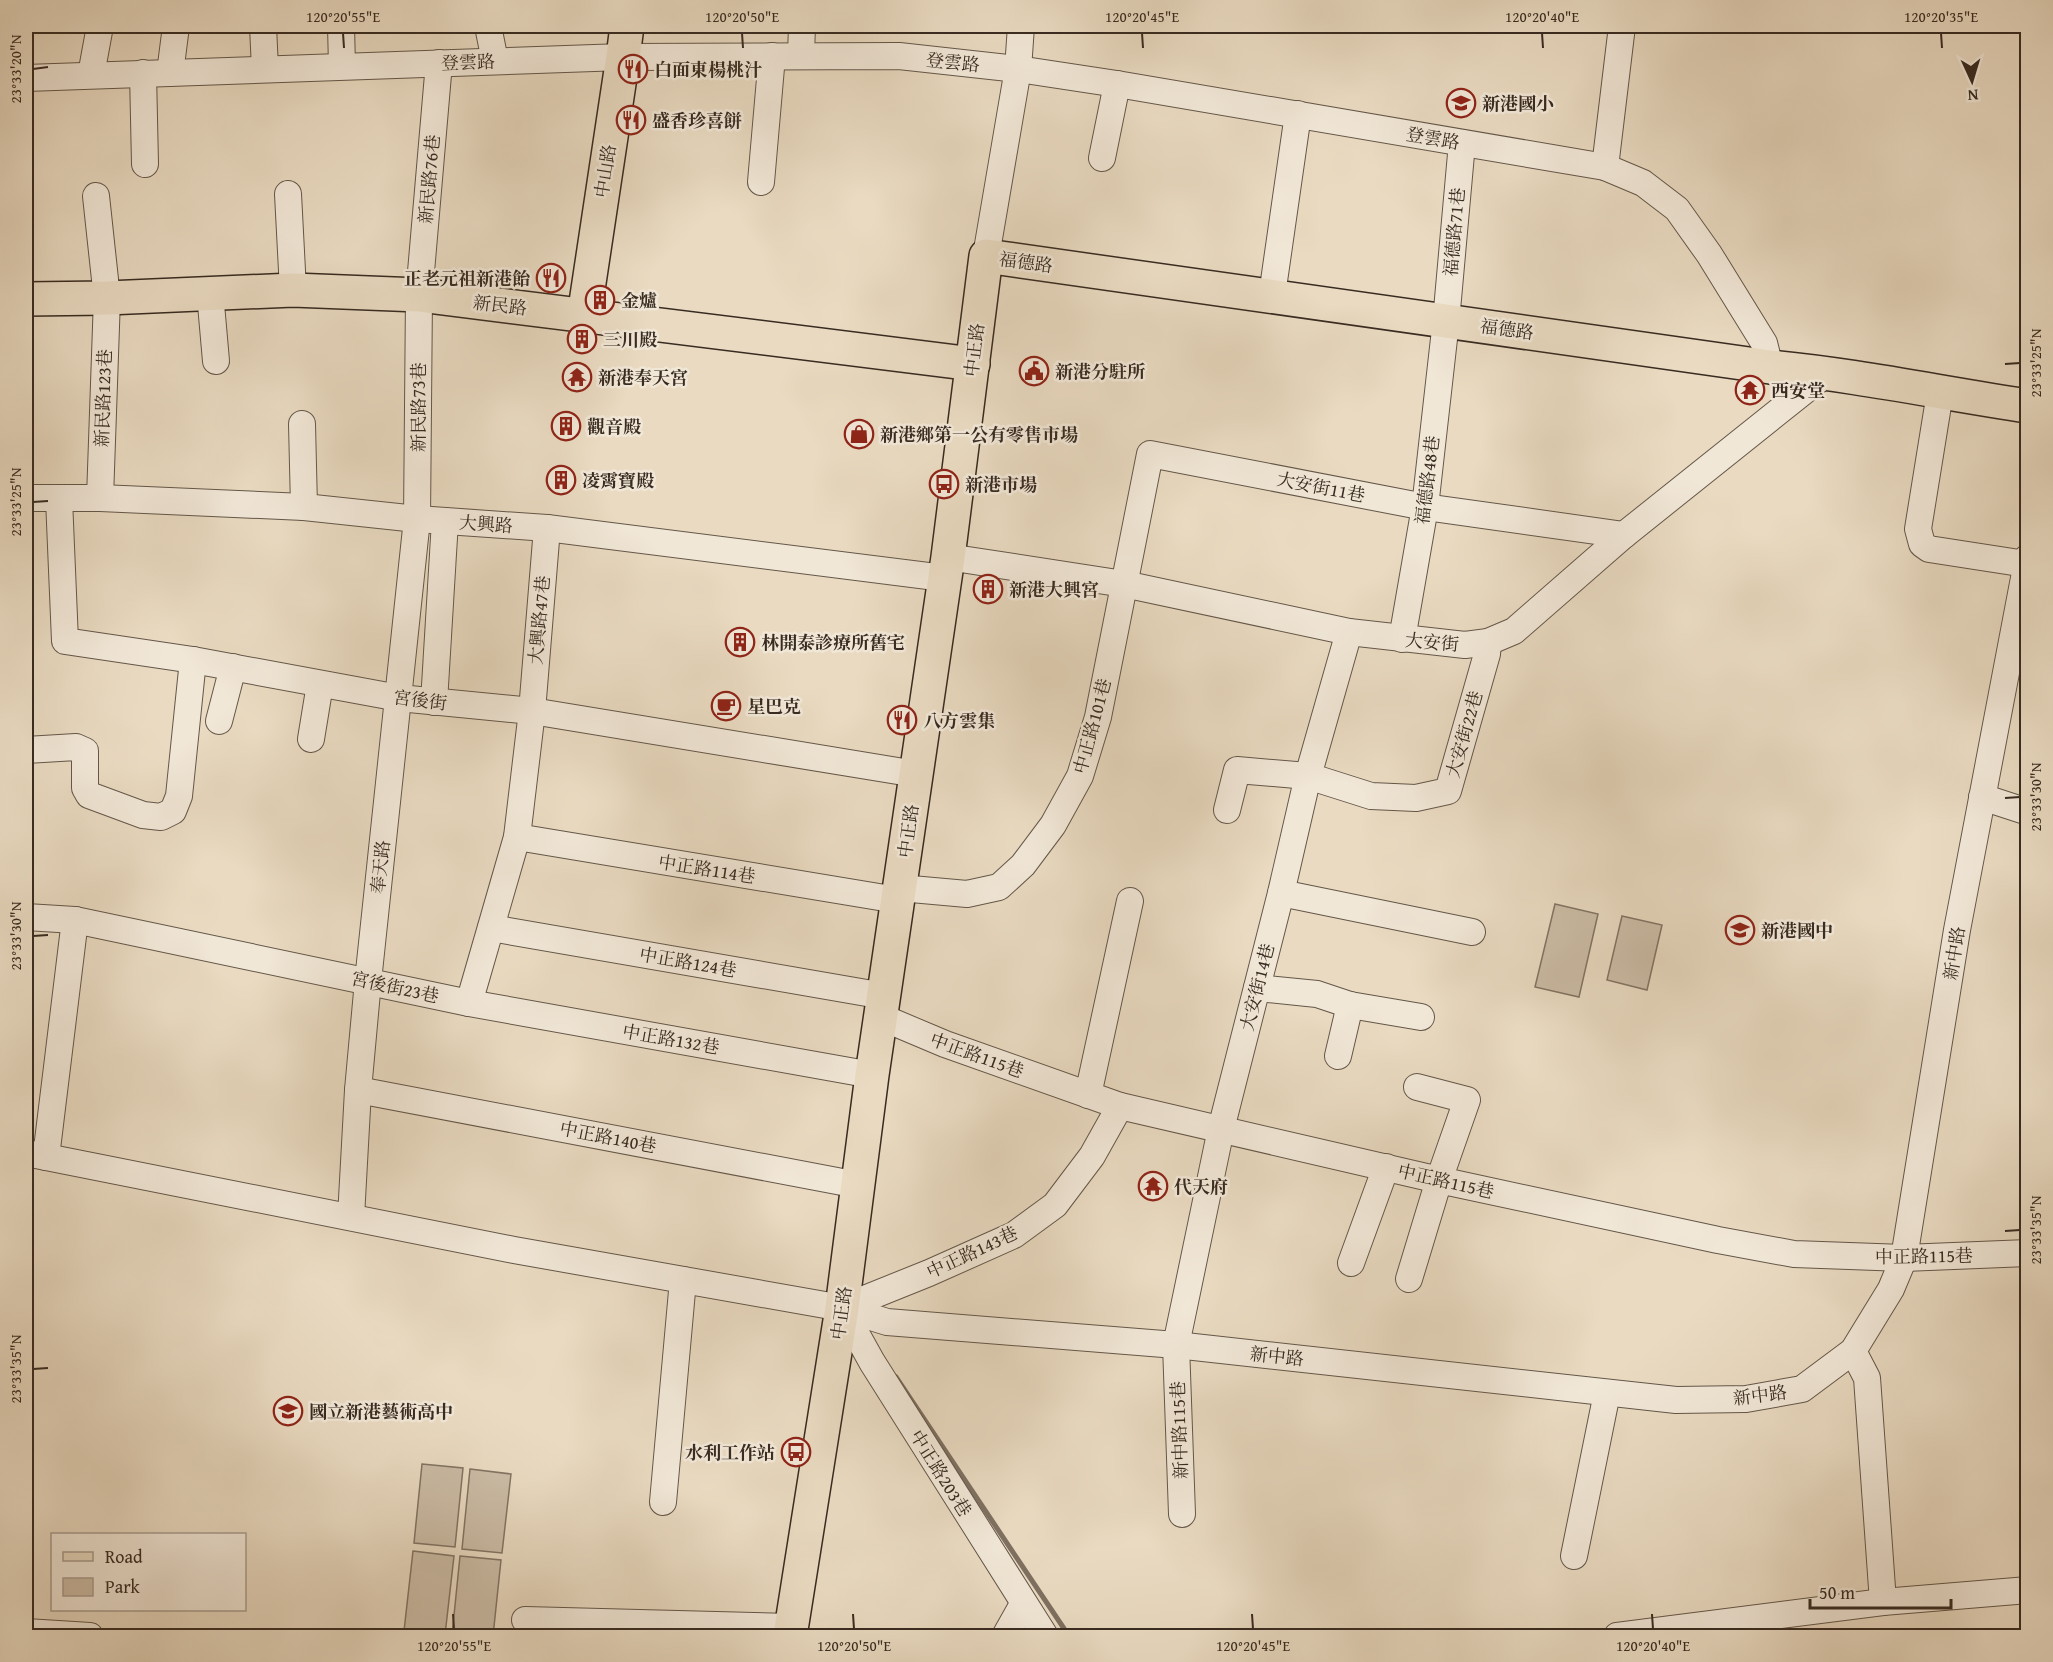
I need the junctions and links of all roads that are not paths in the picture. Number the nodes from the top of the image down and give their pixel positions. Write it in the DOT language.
graph roads {
  1 [pos="100,26"];
  2 [pos="176,26"];
  3 [pos="263,26"];
  4 [pos="341,26"];
  5 [pos="488,26"];
  6 [pos="802,26"];
  7 [pos="1021,26"];
  8 [pos="1622,26"];
  9 [pos="625,41"];
  10 [pos="801,55"];
  11 [pos="772,56"];
  12 [pos="495,61"];
  13 [pos="439,63"];
  14 [pos="342,66"];
  15 [pos="265,69"];
  16 [pos="1018,69"];
  17 [pos="170,73"];
  18 [pos="143,74"];
  19 [pos="91,75"];
  20 [pos="26,78"];
  21 [pos="1117,84"];
  22 [pos="1298,114"];
  23 [pos="1462,143"];
  24 [pos="1102,158"];
  25 [pos="145,164"];
  26 [pos="1605,167"];
  27 [pos="761,182"];
  28 [pos="288,194"];
  29 [pos="96,196"];
  30 [pos="986,256"];
  31 [pos="293,290"];
  32 [pos="210,294"];
  33 [pos="419,294"];
  34 [pos="1272,295"];
  35 [pos="107,298"];
  36 [pos="26,299"];
  37 [pos="584,316"];
  38 [pos="1446,321"];
  39 [pos="216,361"];
  40 [pos="973,364"];
  41 [pos="1770,367"];
  42 [pos="1828,372"];
  43 [pos="1940,393"];
  44 [pos="2028,406"];
  45 [pos="302,424"];
  46 [pos="26,498"];
  47 [pos="100,498"];
  48 [pos="59,499"];
  49 [pos="304,507"];
  50 [pos="1425,507"];
  51 [pos="417,519"];
  52 [pos="445,520"];
  53 [pos="547,528"];
  54 [pos="1624,535"];
  55 [pos="2027,561"];
  56 [pos="946,567"];
  57 [pos="1124,584"];
  58 [pos="1349,632"];
  59 [pos="1402,639"];
  60 [pos="1488,642"];
  61 [pos="193,660"];
  62 [pos="233,668"];
  63 [pos="320,684"];
  64 [pos="399,698"];
  65 [pos="434,702"];
  66 [pos="532,711"];
  67 [pos="219,722"];
  68 [pos="311,739"];
  69 [pos="26,750"];
  70 [pos="916,774"];
  71 [pos="1308,776"];
  72 [pos="1982,797"];
  73 [pos="1227,810"];
  74 [pos="2028,812"];
  75 [pos="517,837"];
  76 [pos="1281,893"];
  77 [pos="899,894"];
  78 [pos="1130,901"];
  79 [pos="26,917"];
  80 [pos="75,920"];
  81 [pos="491,928"];
  82 [pos="1472,932"];
  83 [pos="368,981"];
  84 [pos="1257,988"];
  85 [pos="469,1003"];
  86 [pos="1350,1005"];
  87 [pos="883,1007"];
  88 [pos="1421,1017"];
  89 [pos="1338,1056"];
  90 [pos="872,1075"];
  91 [pos="1417,1087"];
  92 [pos="358,1090"];
  93 [pos="1088,1095"];
  94 [pos="1120,1106"];
  95 [pos="1221,1129"];
  96 [pos="36,1155"];
  97 [pos="1386,1167"];
  98 [pos="1439,1180"];
  99 [pos="858,1185"];
  100 [pos="351,1217"];
  101 [pos="2028,1253"];
  102 [pos="1904,1258"];
  103 [pos="1351,1263"];
  104 [pos="1409,1279"];
  105 [pos="683,1280"];
  106 [pos="842,1308"];
  107 [pos="1176,1345"];
  108 [pos="1853,1351"];
  109 [pos="1607,1393"];
  110 [pos="663,1502"];
  111 [pos="1182,1514"];
  112 [pos="1574,1556"];
  113 [pos="2028,1590"];
  114 [pos="1883,1602"];
  115 [pos="1023,1604"];
  116 [pos="525,1620"];
  117 [pos="26,1632"];
  118 [pos="791,1632"];
  119 [pos="90,1636"];
  120 [pos="1005,1636"];
  121 [pos="1045,1636"];
  122 [pos="1617,1636"];
  1 -- 19 [label="street"];
  2 -- 17 [label="street"];
  3 -- 15 [label="street"];
  4 -- 14 [label="street"];
  5 -- 12 [label="street"];
  6 -- 10 [label="street"];
  7 -- 16 [label="street, 中正路"];
  8 -- 26 [label="street"];
  9 -- 11 [label="street, 登雲路"];
  9 -- 12 [label="street, 登雲路"];
  9 -- 37 [label="main road, 中山路"];
  10 -- 11 [label="street, 登雲路"];
  10 -- 16 [label="street, 登雲路"];
  11 -- 27 [label="street"];
  12 -- 13 [label="street, 登雲路"];
  13 -- 14 [label="street, 登雲路"];
  13 -- 33 [label="street, 新民路76巷"];
  14 -- 15 [label="street, 登雲路"];
  15 -- 17 [label="street, 登雲路"];
  16 -- 21 [label="street, 登雲路"];
  16 -- 30 [label="street, 中正路"];
  17 -- 18 [label="street, 登雲路"];
  18 -- 19 [label="street, 登雲路"];
  18 -- 25 [label="street"];
  19 -- 20 [label="street, 登雲路"];
  21 -- 22 [label="street, 登雲路"];
  21 -- 24 [label="street"];
  22 -- 23 [label="street, 登雲路"];
  22 -- 34 [label="street"];
  23 -- 26 [label="street, 登雲路"];
  23 -- 38 [label="street, 福德路71巷"];
  26 -- 41 [label="street, 登雲路"];
  28 -- 31 [label="street"];
  29 -- 35 [label="street, 新民路123巷"];
  30 -- 34 [label="main road, 福德路"];
  30 -- 40 [label="main road, 中正路"];
  31 -- 32 [label="main road, 新民路"];
  31 -- 33 [label="main road, 新民路"];
  32 -- 35 [label="main road, 新民路"];
  32 -- 39 [label="street"];
  33 -- 37 [label="main road, 新民路"];
  33 -- 51 [label="street, 新民路73巷"];
  34 -- 38 [label="main road, 福德路"];
  35 -- 36 [label="main road, 新民路"];
  35 -- 47 [label="street, 新民路123巷"];
  37 -- 40 [label="main road, 新民路"];
  38 -- 41 [label="main road, 福德路"];
  38 -- 50 [label="street, 福德路48巷"];
  40 -- 56 [label="main road, 中正路"];
  41 -- 42 [label="main road, 福德路"];
  42 -- 43 [label="main road, 福德路"];
  42 -- 54 [label="street, 大安街"];
  43 -- 44 [label="main road, 福德路"];
  43 -- 55 [label="street"];
  45 -- 49 [label="street"];
  46 -- 48 [label="street, 大興路"];
  47 -- 48 [label="street, 大興路"];
  47 -- 49 [label="street, 大興路"];
  48 -- 61 [label="street, 宮後街"];
  49 -- 51 [label="street, 大興路"];
  50 -- 54 [label="street, 大安街11巷"];
  50 -- 57 [label="street, 大安街11巷"];
  50 -- 59 [label="street, 福德路48巷"];
  51 -- 52 [label="street, 大興路"];
  51 -- 64 [label="street, 奉天路"];
  52 -- 53 [label="street, 大興路"];
  52 -- 65 [label="street"];
  53 -- 56 [label="street, 大興路"];
  53 -- 66 [label="street, 大興路47巷"];
  54 -- 60 [label="street, 大安街"];
  55 -- 72 [label="street, 新中路"];
  56 -- 57 [label="street, 大安街"];
  56 -- 70 [label="main road, 中正路"];
  57 -- 58 [label="street, 大安街"];
  57 -- 77 [label="street, 中正路101巷"];
  58 -- 59 [label="street, 大安街"];
  58 -- 71 [label="street, 大安街14巷"];
  59 -- 60 [label="street, 大安街"];
  60 -- 71 [label="street, 大安街22巷"];
  61 -- 62 [label="street, 宮後街"];
  61 -- 69 [label="street"];
  62 -- 63 [label="street, 宮後街"];
  62 -- 67 [label="street"];
  63 -- 64 [label="street, 宮後街"];
  63 -- 68 [label="street"];
  64 -- 65 [label="street, 宮後街"];
  64 -- 83 [label="street, 奉天路"];
  65 -- 66 [label="street, 宮後街"];
  66 -- 70 [label="street, 宮後街"];
  66 -- 75 [label="street"];
  70 -- 77 [label="main road, 中正路"];
  71 -- 73 [label="street"];
  71 -- 76 [label="street, 大安街14巷"];
  72 -- 74 [label="street"];
  72 -- 102 [label="street, 新中路"];
  75 -- 77 [label="street, 中正路114巷"];
  75 -- 81 [label="street"];
  76 -- 82 [label="street"];
  76 -- 84 [label="street, 大安街14巷"];
  77 -- 87 [label="main road, 中正路"];
  78 -- 93 [label="street"];
  79 -- 80 [label="street, 宮後街23巷"];
  80 -- 83 [label="street, 宮後街23巷"];
  80 -- 96 [label="street"];
  81 -- 85 [label="street"];
  81 -- 87 [label="street, 中正路124巷"];
  83 -- 85 [label="street, 宮後街23巷"];
  83 -- 92 [label="street, 奉天路"];
  84 -- 86 [label="street"];
  84 -- 95 [label="street, 大安街14巷"];
  85 -- 90 [label="street, 中正路132巷"];
  86 -- 88 [label="street"];
  86 -- 89 [label="street"];
  87 -- 90 [label="main road, 中正路"];
  87 -- 93 [label="street, 中正路115巷"];
  90 -- 99 [label="main road, 中正路"];
  91 -- 98 [label="street"];
  92 -- 99 [label="street, 中正路140巷"];
  92 -- 100 [label="street, 奉天路"];
  93 -- 94 [label="street, 中正路115巷"];
  94 -- 95 [label="street, 中正路115巷"];
  94 -- 106 [label="street, 中正路143巷"];
  95 -- 97 [label="street, 中正路115巷"];
  95 -- 107 [label="street, 大安街14巷"];
  96 -- 100 [label="street, 新中路"];
  97 -- 98 [label="street, 中正路115巷"];
  97 -- 103 [label="street"];
  98 -- 102 [label="street, 中正路115巷"];
  98 -- 104 [label="street"];
  99 -- 106 [label="main road, 中正路"];
  100 -- 105 [label="street, 新中路"];
  101 -- 102 [label="street, 中正路115巷"];
  102 -- 108 [label="street, 新中路"];
  105 -- 106 [label="street, 新中路"];
  105 -- 110 [label="street"];
  106 -- 107 [label="street, 新中路"];
  106 -- 115 [label="street, 中正路203巷"];
  106 -- 118 [label="main road, 中正路"];
  107 -- 109 [label="street, 新中路"];
  107 -- 111 [label="street, 新中路115巷"];
  108 -- 109 [label="street, 新中路"];
  108 -- 114 [label="street"];
  109 -- 112 [label="street"];
  113 -- 114 [label="street"];
  114 -- 122 [label="street"];
  115 -- 120 [label="street"];
  115 -- 121 [label="street, 中正路203巷"];
  116 -- 118 [label="street"];
  117 -- 119 [label="street"];
}
